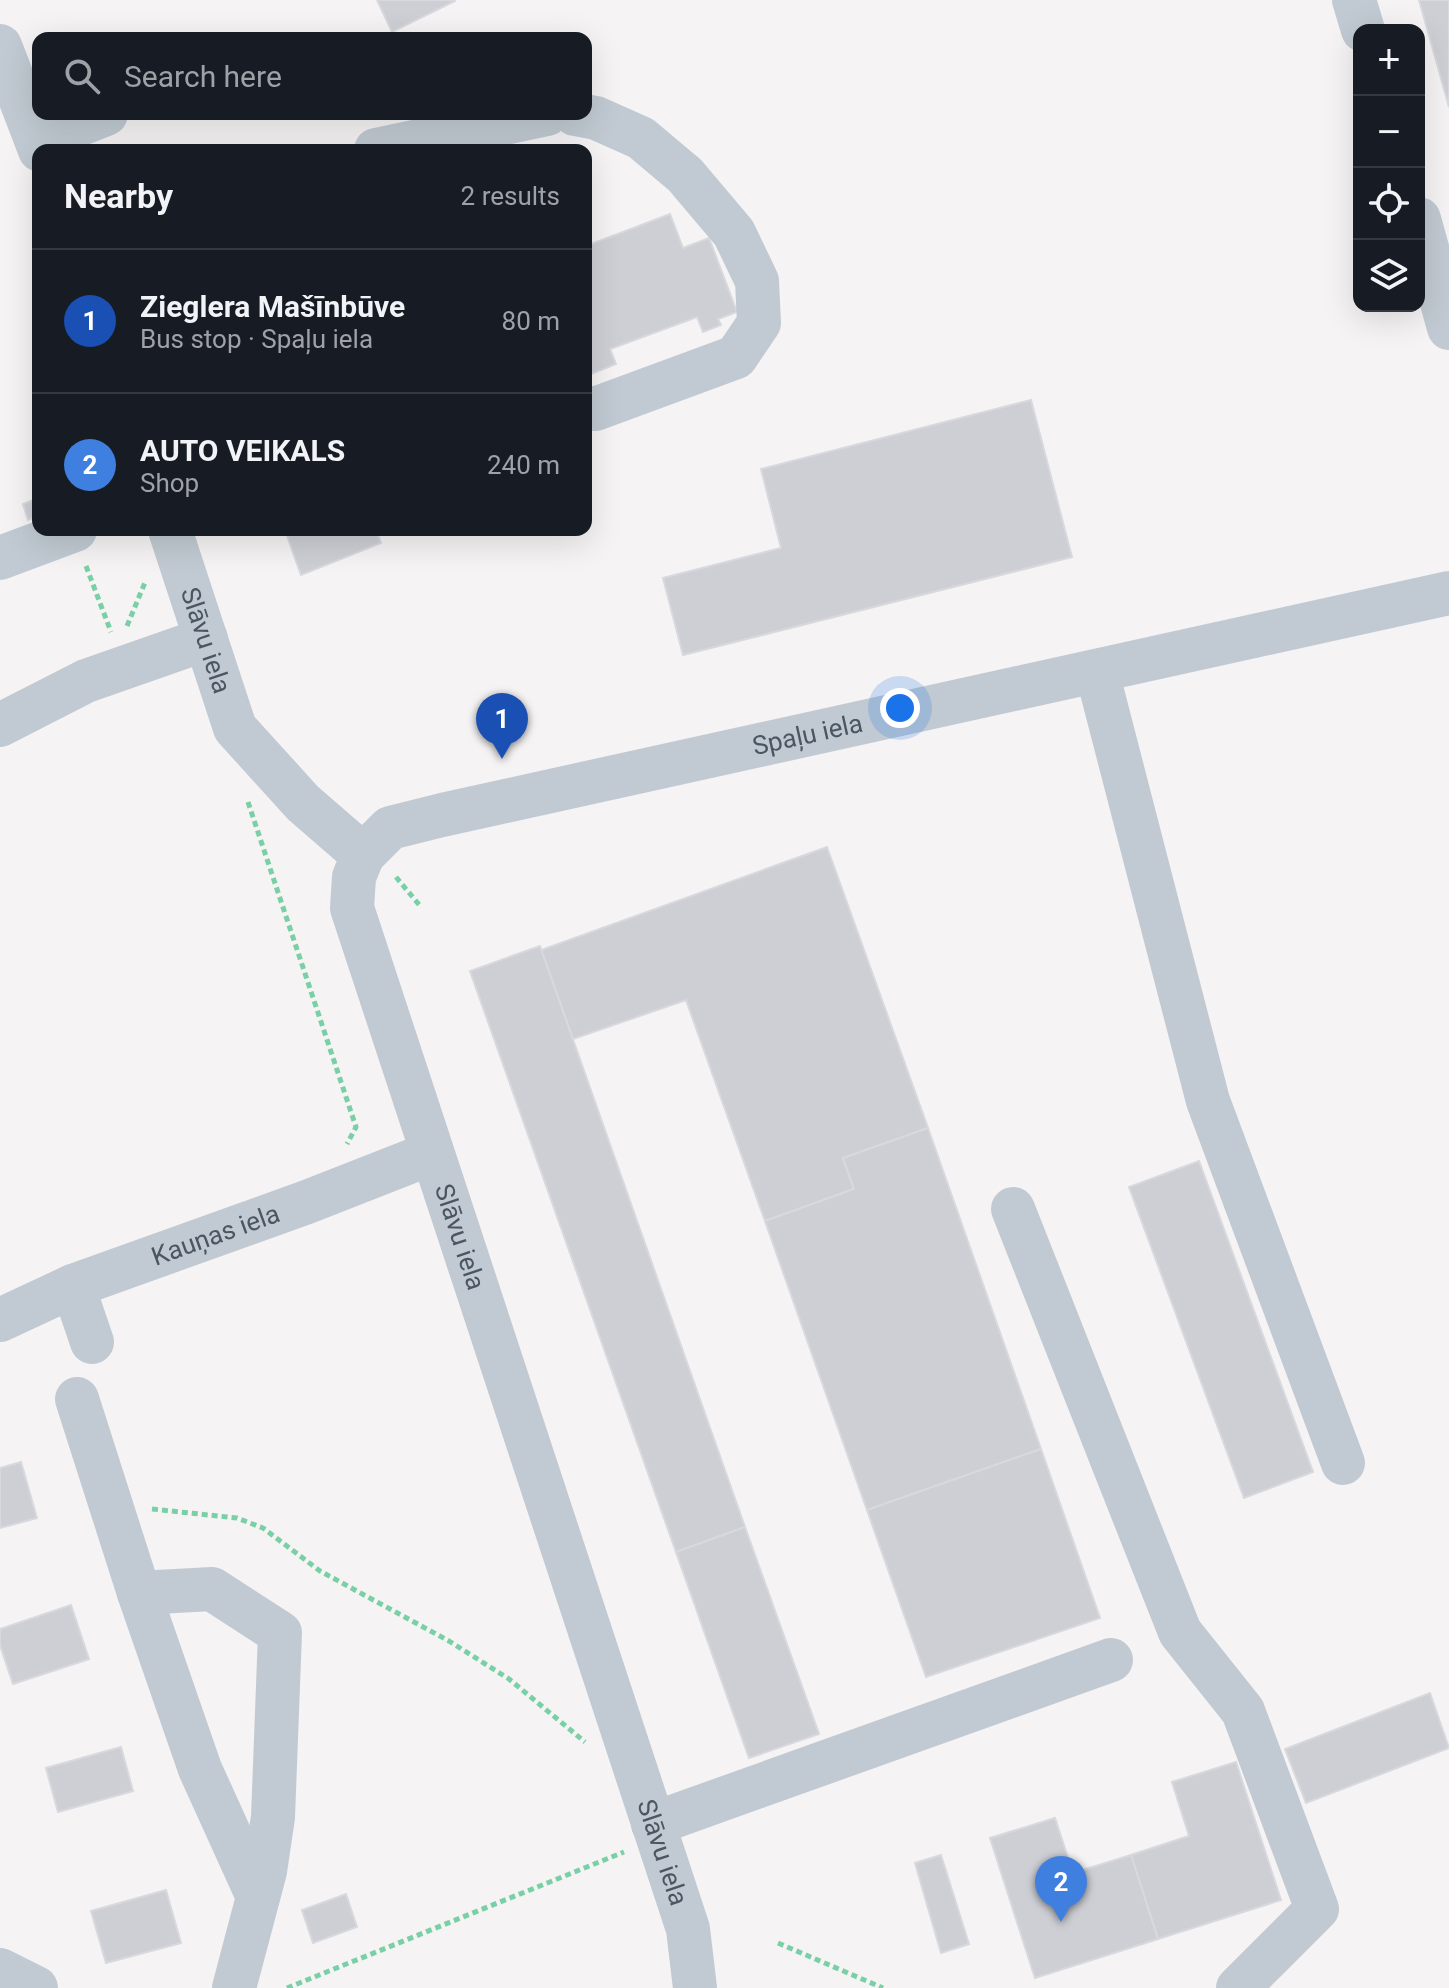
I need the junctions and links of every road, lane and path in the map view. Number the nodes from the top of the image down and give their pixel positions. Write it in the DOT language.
graph roads {
  1 [pos="1354,0"];
  2 [pos="1361,24"];
  3 [pos="0,46"];
  4 [pos="592,117"];
  5 [pos="86,120"];
  6 [pos="525,120"];
  7 [pos="27,138"];
  8 [pos="443,143"];
  9 [pos="1425,239"];
  10 [pos="1447,311"];
  11 [pos="592,408"];
  12 [pos="58,536"];
  13 [pos="76,536"];
  14 [pos="172,536"];
  15 [pos="0,558"];
  16 [pos="142,569"];
  17 [pos="1449,593"];
  18 [pos="125,630"];
  19 [pos="206,639"];
  20 [pos="115,644"];
  21 [pos="1097,672"];
  22 [pos="0,725"];
  23 [pos="248,801"];
  24 [pos="363,855"];
  25 [pos="345,1147"];
  26 [pos="432,1153"];
  27 [pos="1013,1209"];
  28 [pos="73,1286"];
  29 [pos="0,1320"];
  30 [pos="92,1342"];
  31 [pos="77,1399"];
  32 [pos="1343,1463"];
  33 [pos="111,1505"];
  34 [pos="139,1593"];
  35 [pos="1111,1660"];
  36 [pos="635,1769"];
  37 [pos="656,1831"];
  38 [pos="258,1897"];
  39 [pos="778,1943"];
  40 [pos="0,1970"];
  41 [pos="36,1988"];
  42 [pos="234,1988"];
  43 [pos="287,1988"];
  44 [pos="695,1988"];
  45 [pos="883,1988"];
  46 [pos="1238,1988"];
  1 -- 2 [label="street"];
  3 -- 7 [label="street"];
  4 -- 11 [label="street"];
  5 -- 7 [label="street"];
  6 -- 8 [label="street"];
  9 -- 10 [label="street"];
  12 -- 15 [label="street"];
  13 -- 20 [label="path"];
  14 -- 19 [label="street, Slāvu iela"];
  16 -- 18 [label="path"];
  17 -- 21 [label="street, Spaļu iela"];
  19 -- 22 [label="street"];
  19 -- 24 [label="street, Slāvu iela"];
  21 -- 24 [label="street, Spaļu iela"];
  21 -- 32 [label="street"];
  23 -- 25 [label="path"];
  24 -- 26 [label="street, Slāvu iela"];
  26 -- 28 [label="street, Kauņas iela"];
  26 -- 36 [label="street, Slāvu iela"];
  27 -- 46 [label="street"];
  28 -- 29 [label="street, Kauņas iela"];
  28 -- 30 [label="street"];
  31 -- 33 [label="street"];
  33 -- 34 [label="street"];
  33 -- 36 [label="path"];
  34 -- 38 [label="street"];
  34 -- 38 [label="street"];
  35 -- 37 [label="street"];
  36 -- 37 [label="street, Slāvu iela"];
  37 -- 43 [label="path"];
  37 -- 44 [label="street, Slāvu iela"];
  38 -- 42 [label="street"];
  39 -- 45 [label="path"];
  40 -- 41 [label="street"];
}
